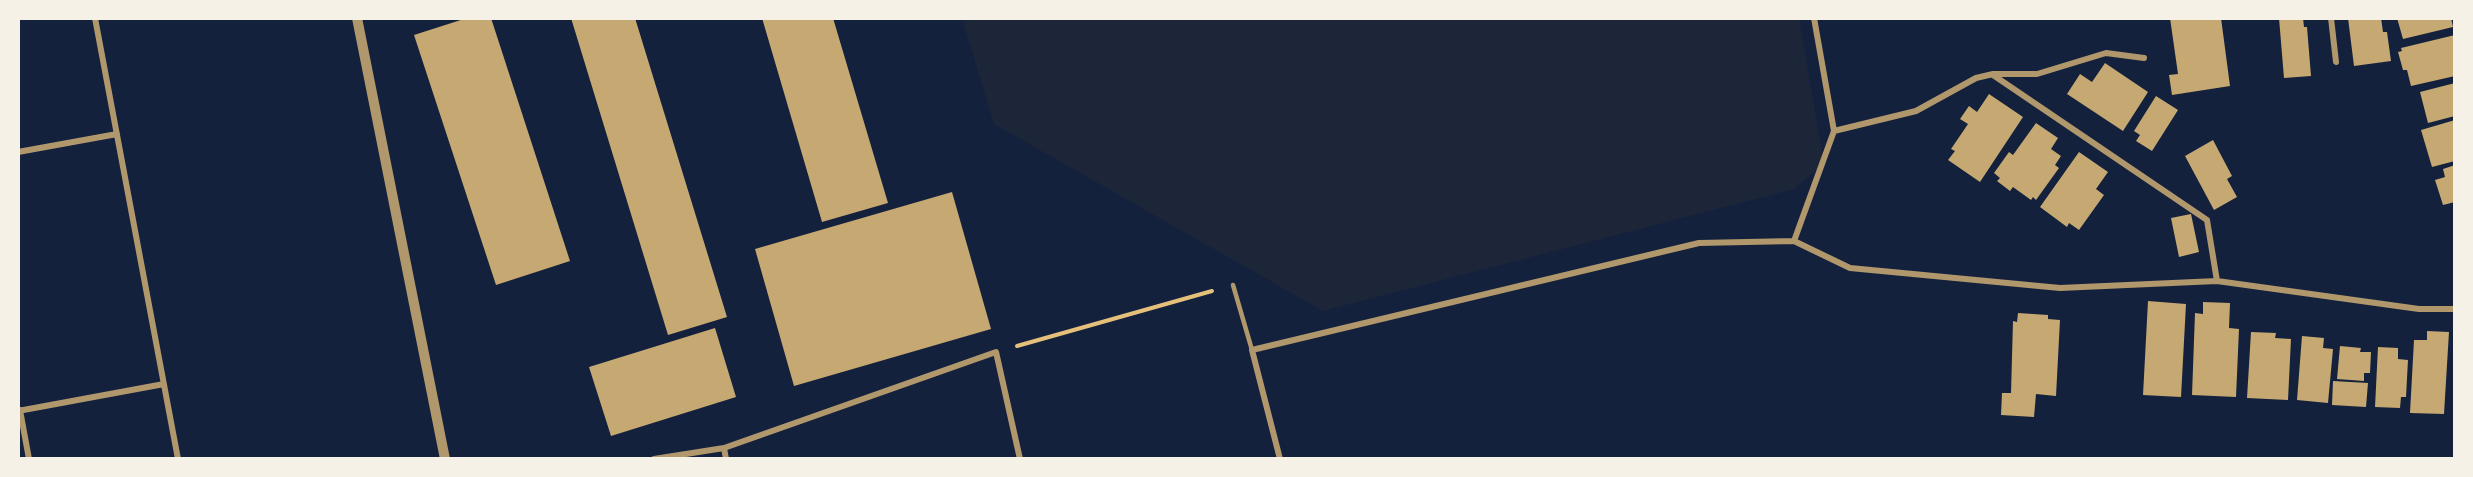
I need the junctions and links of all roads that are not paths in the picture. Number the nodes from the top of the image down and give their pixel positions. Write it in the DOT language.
graph roads {
  1 [pos="94,18"];
  2 [pos="357,18"];
  3 [pos="1814,18"];
  4 [pos="2331,18"];
  5 [pos="2144,58"];
  6 [pos="2336,62"];
  7 [pos="1993,74"];
  8 [pos="1834,130"];
  9 [pos="117,134"];
  10 [pos="18,152"];
  11 [pos="1794,241"];
  12 [pos="2217,281"];
  13 [pos="1233,285"];
  14 [pos="2455,309"];
  15 [pos="1252,350"];
  16 [pos="164,384"];
  17 [pos="19,411"];
  18 [pos="724,448"];
  19 [pos="29,459"];
  20 [pos="178,459"];
  21 [pos="445,459"];
  22 [pos="654,459"];
  23 [pos="726,459"];
  24 [pos="1020,459"];
  25 [pos="1280,459"];
  1 -- 9 [label="street"];
  2 -- 21 [label="street"];
  3 -- 8 [label="street"];
  4 -- 6 [label="street"];
  5 -- 7 [label="street"];
  7 -- 8 [label="street"];
  7 -- 12 [label="street"];
  8 -- 11 [label="street"];
  9 -- 10 [label="street"];
  9 -- 16 [label="street"];
  11 -- 12 [label="street"];
  11 -- 15 [label="street"];
  12 -- 14 [label="street"];
  13 -- 15 [label="lane"];
  15 -- 25 [label="street"];
  16 -- 17 [label="street"];
  16 -- 20 [label="street"];
  17 -- 19 [label="street"];
  18 -- 22 [label="street"];
  18 -- 23 [label="street"];
  18 -- 24 [label="street"];
}
